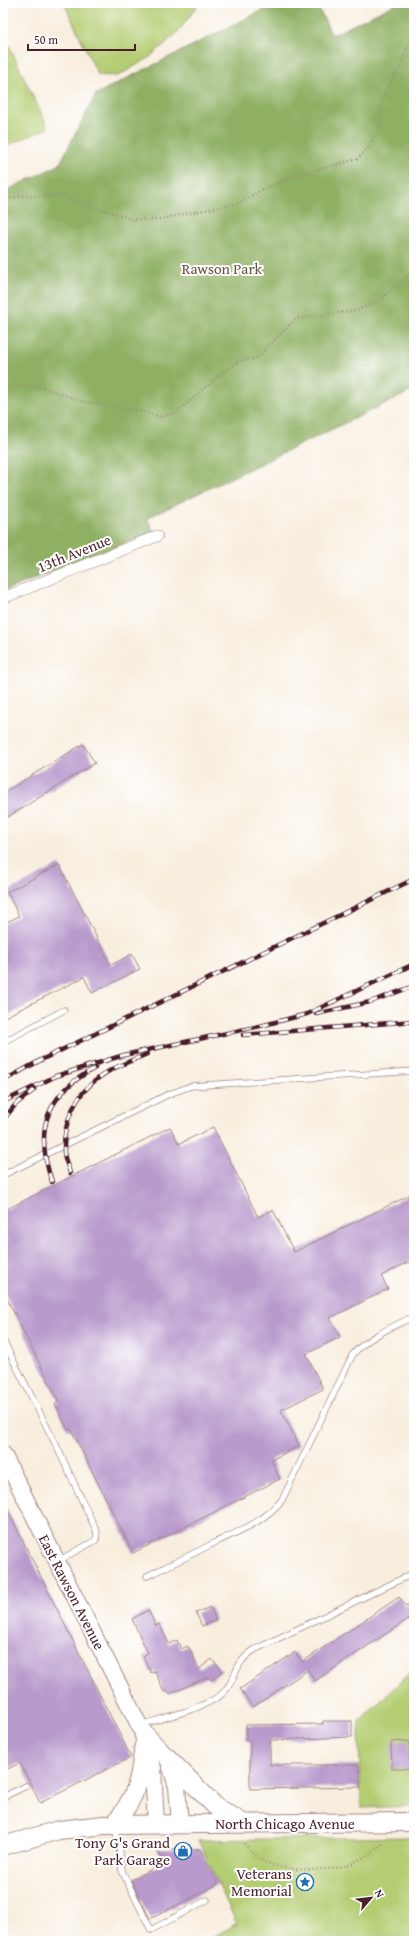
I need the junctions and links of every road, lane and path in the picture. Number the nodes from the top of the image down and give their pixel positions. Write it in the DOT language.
graph roads {
  1 [pos="414,42"];
  2 [pos="3,200"];
  3 [pos="414,270"];
  4 [pos="3,385"];
  5 [pos="156,536"];
  6 [pos="3,598"];
  7 [pos="64,1010"];
  8 [pos="3,1042"];
  9 [pos="414,1071"];
  10 [pos="3,1175"];
  11 [pos="414,1316"];
  12 [pos="3,1340"];
  13 [pos="3,1454"];
  14 [pos="57,1562"];
  15 [pos="414,1573"];
  16 [pos="147,1576"];
  17 [pos="141,1733"];
  18 [pos="168,1758"];
  19 [pos="26,1786"];
  20 [pos="3,1797"];
  21 [pos="414,1822"];
  22 [pos="156,1824"];
  23 [pos="180,1824"];
  24 [pos="243,1824"];
  25 [pos="114,1825"];
  26 [pos="385,1842"];
  27 [pos="244,1844"];
  28 [pos="3,1846"];
  29 [pos="207,1900"];
  1 -- 2 [label="path"];
  3 -- 4 [label="path"];
  5 -- 6 [label="street, 13th Avenue"];
  7 -- 8 [label="lane"];
  9 -- 10 [label="lane"];
  11 -- 16 [label="lane"];
  12 -- 14 [label="lane"];
  13 -- 14 [label="main road, East Rawson Avenue"];
  14 -- 17 [label="main road, East Rawson Avenue"];
  15 -- 17 [label="lane"];
  17 -- 18 [label="main road, East Rawson Avenue"];
  17 -- 22 [label="main road, East Rawson Avenue"];
  17 -- 25 [label="main road"];
  18 -- 23 [label="main road, East Rawson Avenue"];
  18 -- 24 [label="main road"];
  19 -- 20 [label="lane"];
  21 -- 24 [label="main road, North Chicago Avenue"];
  22 -- 23 [label="main road, North Chicago Avenue"];
  22 -- 25 [label="main road, North Chicago Avenue"];
  23 -- 24 [label="main road, North Chicago Avenue"];
  25 -- 28 [label="main road, North Chicago Avenue"];
  25 -- 29 [label="lane"];
  26 -- 27 [label="path"];
}
